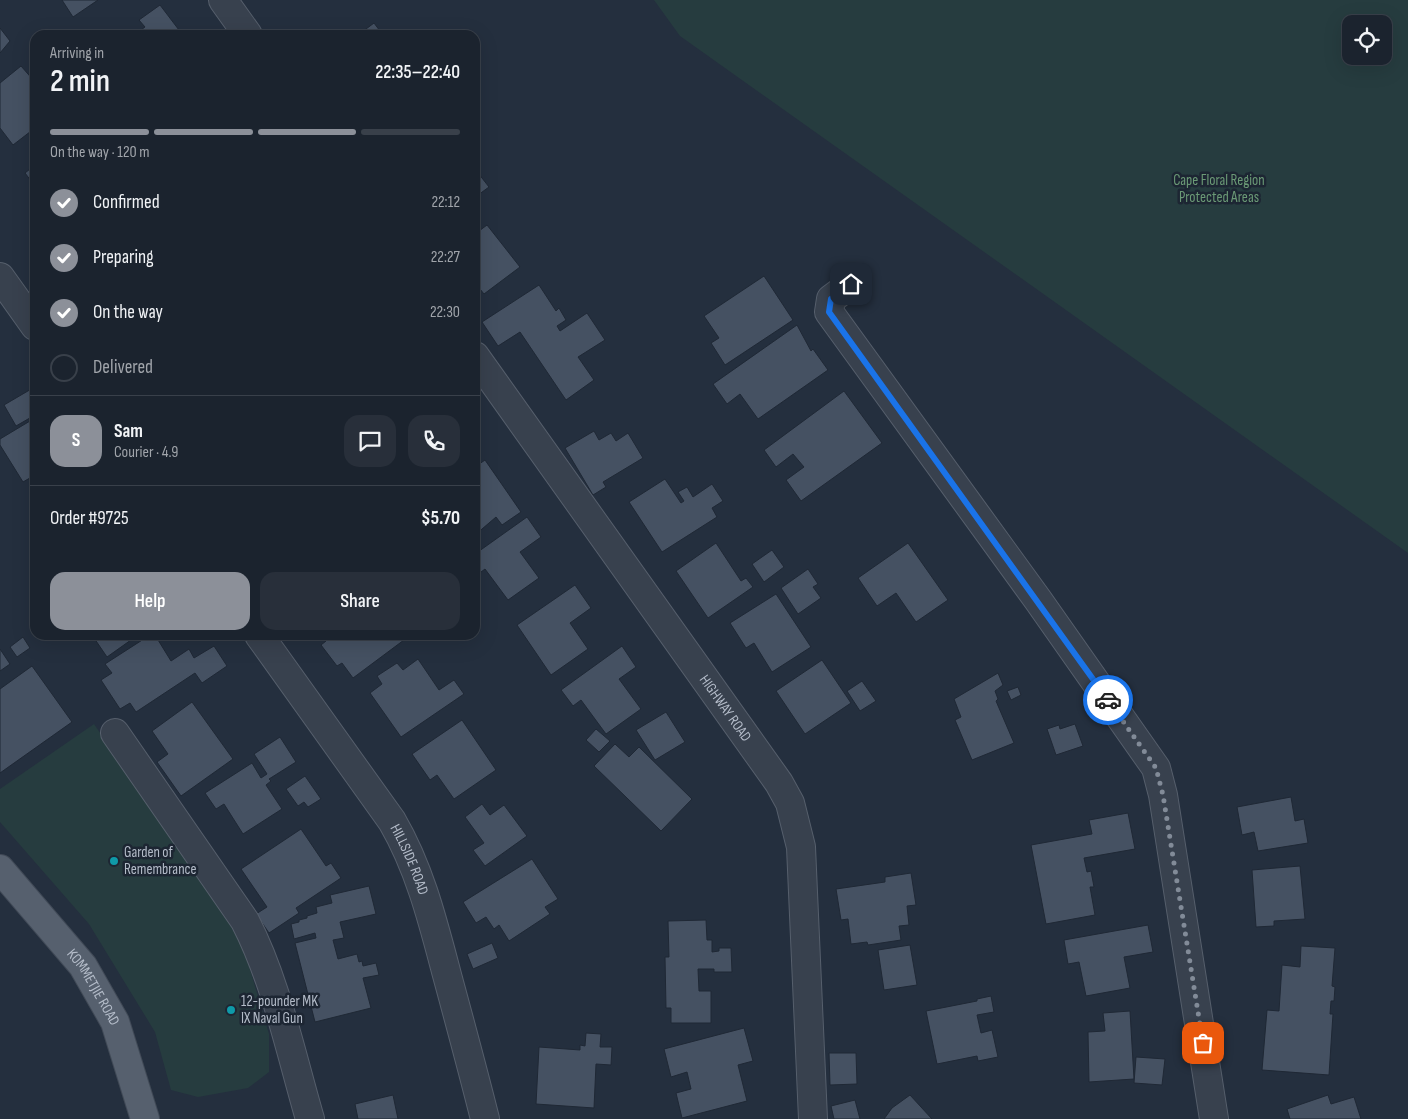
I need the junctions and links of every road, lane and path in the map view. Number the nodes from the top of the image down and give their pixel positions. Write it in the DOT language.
graph roads {
  1 [pos="222,0"];
  2 [pos="244,30"];
  3 [pos="0,277"];
  4 [pos="851,284"];
  5 [pos="30,319"];
  6 [pos="480,363"];
  7 [pos="263,640"];
  8 [pos="115,733"];
  9 [pos="1,873"];
  10 [pos="145,1119"];
  11 [pos="310,1119"];
  12 [pos="485,1119"];
  13 [pos="813,1119"];
  14 [pos="1214,1119"];
  1 -- 2 [label="street"];
  3 -- 5 [label="street"];
  4 -- 14 [label="street"];
  6 -- 13 [label="street, HIGHWAY ROAD"];
  7 -- 12 [label="street, HILLSIDE ROAD"];
  8 -- 11 [label="street"];
  9 -- 10 [label="main road, KOMMETJIE ROAD"];
}
